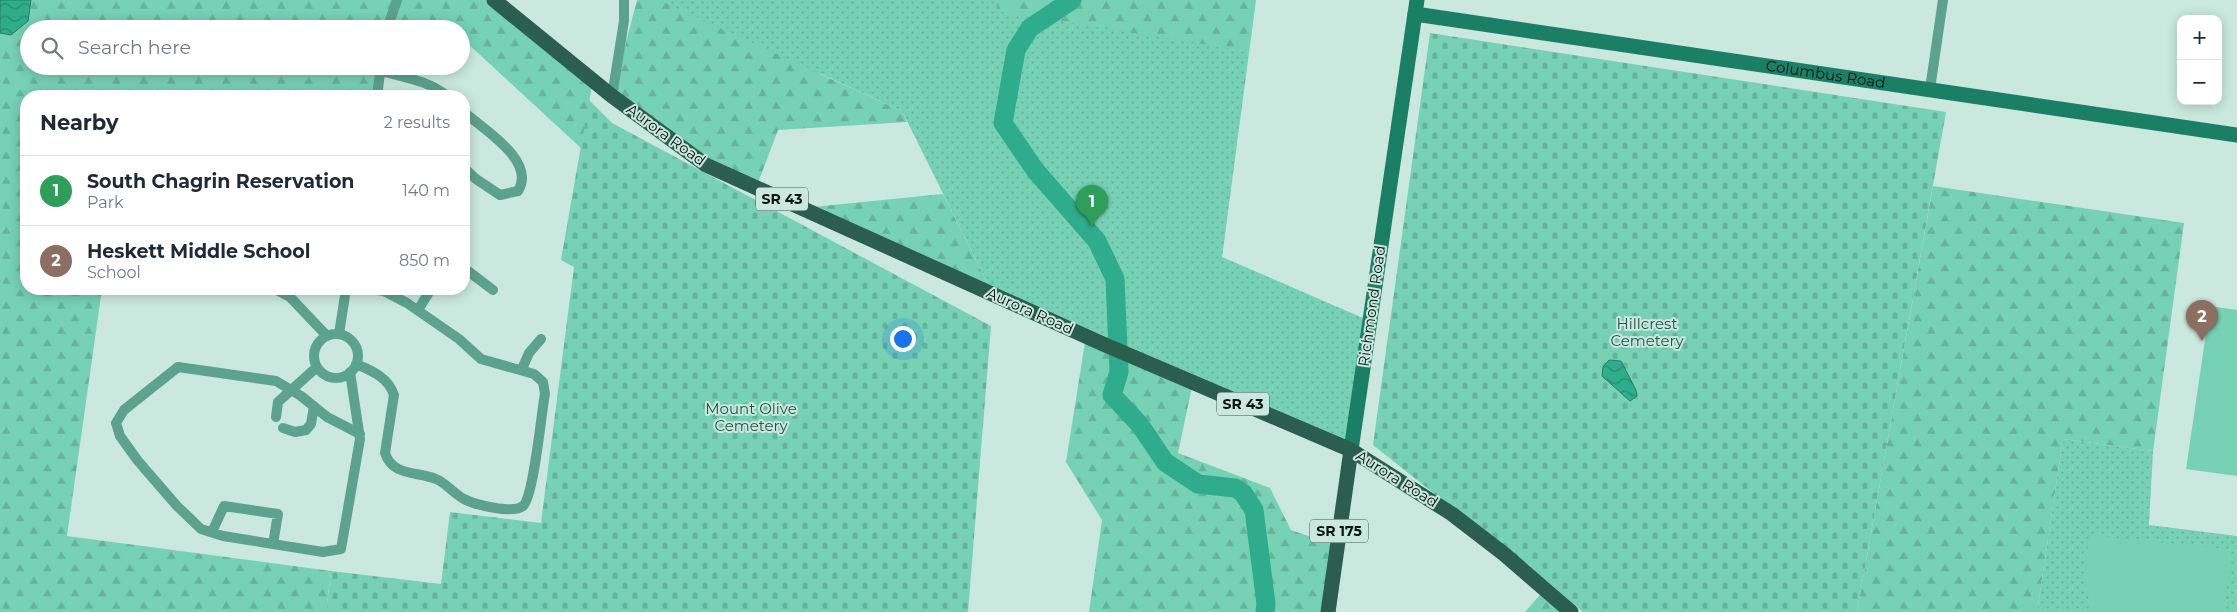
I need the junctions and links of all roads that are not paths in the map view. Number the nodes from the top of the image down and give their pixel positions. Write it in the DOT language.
graph roads {
  1 [pos="396,0"];
  2 [pos="494,0"];
  3 [pos="624,0"];
  4 [pos="1943,0"];
  5 [pos="1416,7"];
  6 [pos="390,20"];
  7 [pos="380,75"];
  8 [pos="401,75"];
  9 [pos="1930,89"];
  10 [pos="378,90"];
  11 [pos="438,90"];
  12 [pos="612,96"];
  13 [pos="470,117"];
  14 [pos="2237,135"];
  15 [pos="470,174"];
  16 [pos="470,273"];
  17 [pos="493,290"];
  18 [pos="286,295"];
  19 [pos="345,295"];
  20 [pos="391,295"];
  21 [pos="427,295"];
  22 [pos="418,310"];
  23 [pos="340,334"];
  24 [pos="327,336"];
  25 [pos="541,339"];
  26 [pos="317,367"];
  27 [pos="353,368"];
  28 [pos="522,369"];
  29 [pos="290,389"];
  30 [pos="314,406"];
  31 [pos="276,417"];
  32 [pos="283,428"];
  33 [pos="360,434"];
  34 [pos="1351,450"];
  35 [pos="212,532"];
  36 [pos="273,544"];
  37 [pos="1328,612"];
  38 [pos="1571,612"];
  1 -- 6 [label="street"];
  2 -- 12 [label="main road, Aurora Road / SR 43"];
  3 -- 12 [label="street"];
  4 -- 9 [label="street"];
  5 -- 9 [label="street, Columbus Road"];
  5 -- 34 [label="street, Richmond Road"];
  7 -- 10 [label="street"];
  8 -- 11 [label="street"];
  9 -- 14 [label="street, Columbus Road"];
  12 -- 34 [label="main road, Aurora Road / SR 43"];
  13 -- 15 [label="street"];
  16 -- 17 [label="street"];
  18 -- 24 [label="street"];
  19 -- 23 [label="street"];
  20 -- 22 [label="street"];
  21 -- 22 [label="street"];
  22 -- 28 [label="street"];
  23 -- 24 [label="street"];
  23 -- 27 [label="street"];
  24 -- 26 [label="street"];
  25 -- 28 [label="street"];
  26 -- 27 [label="street"];
  26 -- 29 [label="street"];
  27 -- 28 [label="street"];
  27 -- 33 [label="street"];
  29 -- 30 [label="street"];
  29 -- 31 [label="street"];
  29 -- 35 [label="street"];
  30 -- 32 [label="street"];
  30 -- 33 [label="street"];
  33 -- 36 [label="street"];
  34 -- 37 [label="main road, Richmond Road / SR 175"];
  34 -- 38 [label="main road, Aurora Road / SR 43"];
  35 -- 36 [label="street"];
  35 -- 36 [label="street"];
}
